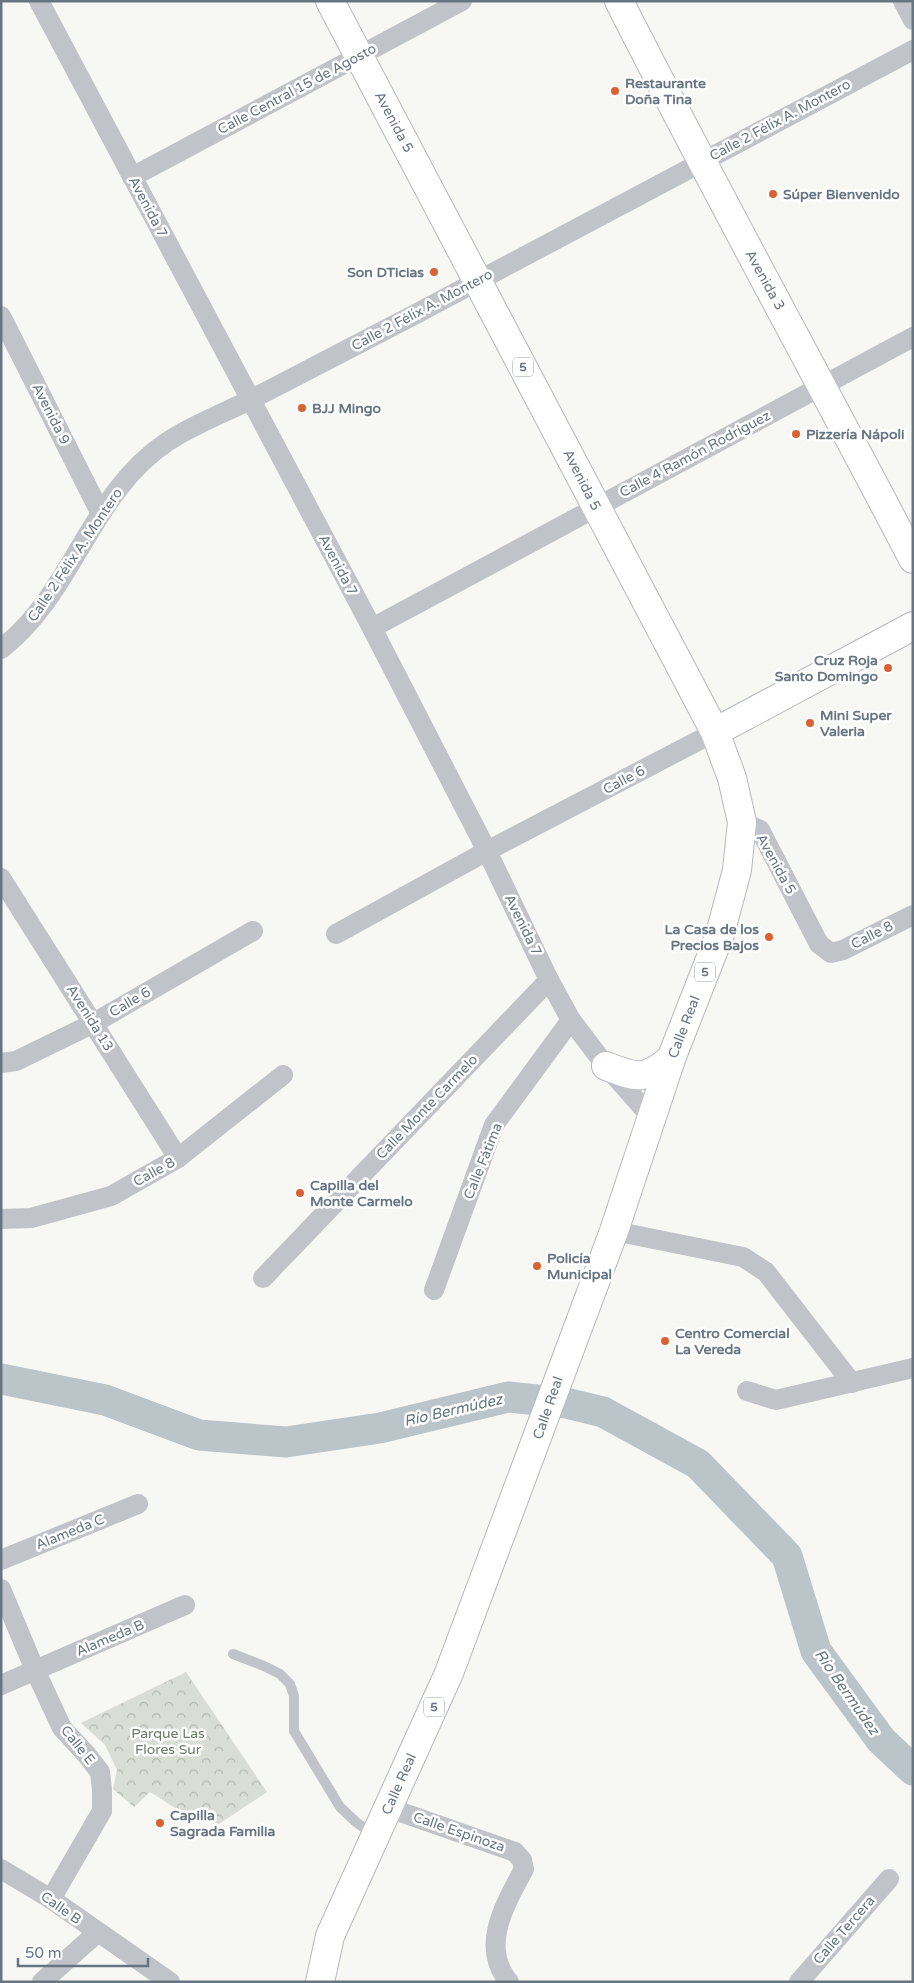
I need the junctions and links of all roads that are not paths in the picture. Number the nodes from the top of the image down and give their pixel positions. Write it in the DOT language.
graph roads {
  1 [pos="39,1"];
  2 [pos="330,1"];
  3 [pos="462,1"];
  4 [pos="619,1"];
  5 [pos="903,1"];
  6 [pos="913,20"];
  7 [pos="913,50"];
  8 [pos="358,55"];
  9 [pos="701,162"];
  10 [pos="132,177"];
  11 [pos="478,281"];
  12 [pos="1,316"];
  13 [pos="913,337"];
  14 [pos="823,386"];
  15 [pos="250,400"];
  16 [pos="595,507"];
  17 [pos="100,512"];
  18 [pos="913,559"];
  19 [pos="913,626"];
  20 [pos="372,628"];
  21 [pos="3,642"];
  22 [pos="715,732"];
  23 [pos="742,822"];
  24 [pos="487,851"];
  25 [pos="1,878"];
  26 [pos="913,915"];
  27 [pos="253,931"];
  28 [pos="336,934"];
  29 [pos="831,953"];
  30 [pos="550,980"];
  31 [pos="571,1020"];
  32 [pos="94,1023"];
  33 [pos="671,1059"];
  34 [pos="1,1063"];
  35 [pos="606,1066"];
  36 [pos="283,1075"];
  37 [pos="651,1117"];
  38 [pos="178,1158"];
  39 [pos="1,1219"];
  40 [pos="614,1231"];
  41 [pos="263,1278"];
  42 [pos="434,1290"];
  43 [pos="913,1368"];
  44 [pos="852,1384"];
  45 [pos="747,1390"];
  46 [pos="138,1504"];
  47 [pos="1,1560"];
  48 [pos="1,1589"];
  49 [pos="185,1605"];
  50 [pos="233,1654"];
  51 [pos="35,1670"];
  52 [pos="1,1685"];
  53 [pos="389,1808"];
  54 [pos="375,1836"];
  55 [pos="1,1869"];
  56 [pos="890,1879"];
  57 [pos="51,1899"];
  58 [pos="97,1933"];
  59 [pos="506,1979"];
  60 [pos="42,1982"];
  61 [pos="170,1982"];
  62 [pos="320,1982"];
  63 [pos="799,1982"];
  1 -- 10 [label="street, Avenida 7"];
  2 -- 8 [label="main road, Avenida 5 / 5"];
  3 -- 8 [label="street, Calle Central 15 de Agosto"];
  4 -- 9 [label="main road, Avenida 3"];
  5 -- 6 [label="street"];
  7 -- 9 [label="street, Calle 2 Félix A. Montero"];
  8 -- 10 [label="street, Calle Central 15 de Agosto"];
  8 -- 11 [label="main road, Avenida 5 / 5"];
  9 -- 11 [label="street, Calle 2 Félix A. Montero"];
  9 -- 14 [label="main road, Avenida 3"];
  10 -- 15 [label="street, Avenida 7"];
  11 -- 15 [label="street, Calle 2 Félix A. Montero"];
  11 -- 16 [label="main road, Avenida 5 / 5"];
  12 -- 17 [label="street, Avenida 9"];
  13 -- 14 [label="street, Calle 4 Ramón Rodríguez"];
  14 -- 16 [label="street, Calle 4 Ramón Rodríguez"];
  14 -- 18 [label="main road, Avenida 3"];
  15 -- 17 [label="street, Calle 2 Félix A. Montero"];
  15 -- 20 [label="street, Avenida 7"];
  16 -- 20 [label="street, Calle 4 Ramón Rodríguez"];
  16 -- 22 [label="main road, Avenida 5 / 5"];
  17 -- 21 [label="street, Calle 2 Félix A. Montero"];
  19 -- 22 [label="main road, Calle 6"];
  20 -- 24 [label="street, Avenida 7"];
  22 -- 23 [label="main road, Avenida 5 / 5"];
  22 -- 24 [label="street, Calle 6"];
  23 -- 29 [label="street, Avenida 5"];
  23 -- 33 [label="main road, Calle Real / 5"];
  24 -- 28 [label="street, Calle 6"];
  24 -- 30 [label="street, Avenida 7"];
  25 -- 32 [label="street, Avenida 13"];
  26 -- 29 [label="street, Calle 8"];
  27 -- 32 [label="street, Calle 6"];
  30 -- 31 [label="street, Avenida 7"];
  30 -- 41 [label="street, Calle Monte Carmelo"];
  31 -- 35 [label="street, Avenida 7"];
  31 -- 42 [label="street, Calle Fátima"];
  32 -- 34 [label="street, Calle 6"];
  32 -- 38 [label="street, Avenida 13"];
  33 -- 35 [label="main road"];
  33 -- 37 [label="main road, Calle Real / 5"];
  35 -- 37 [label="street, Avenida 7"];
  36 -- 38 [label="street, Calle 8"];
  37 -- 40 [label="main road, Calle Real / 5"];
  38 -- 39 [label="street, Calle 8"];
  40 -- 44 [label="street"];
  40 -- 53 [label="main road, Calle Real / 5"];
  43 -- 44 [label="street"];
  44 -- 45 [label="street"];
  46 -- 47 [label="street, Alameda C"];
  48 -- 51 [label="street, Calle E"];
  49 -- 51 [label="street, Alameda B"];
  50 -- 54 [label="lane"];
  51 -- 52 [label="street, Alameda B"];
  51 -- 57 [label="street, Calle E"];
  53 -- 54 [label="main road, Calle Real / 5"];
  53 -- 59 [label="street, Calle Espinoza"];
  54 -- 62 [label="main road, Calle Real / 5"];
  55 -- 57 [label="street, Calle B"];
  56 -- 63 [label="street, Calle Tercera"];
  57 -- 58 [label="street, Calle B"];
  58 -- 60 [label="street"];
  58 -- 61 [label="street, Calle B"];
}
